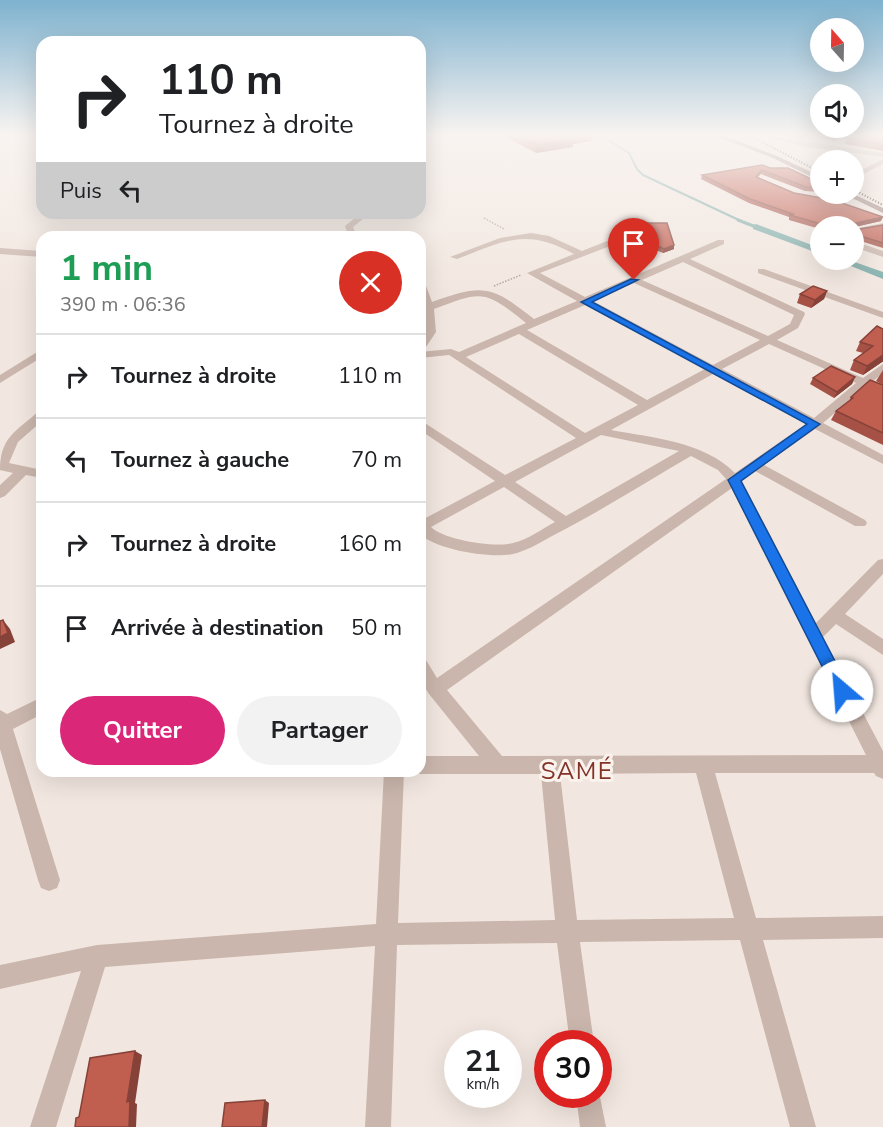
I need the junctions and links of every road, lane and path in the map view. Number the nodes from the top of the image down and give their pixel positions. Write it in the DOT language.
graph roads {
  1 [pos="804,196"];
  2 [pos="810,197"];
  3 [pos="864,202"];
  4 [pos="883,211"];
  5 [pos="484,218"];
  6 [pos="358,219"];
  7 [pos="883,225"];
  8 [pos="864,229"];
  9 [pos="350,231"];
  10 [pos="517,235"];
  11 [pos="620,239"];
  12 [pos="722,242"];
  13 [pos="864,247"];
  14 [pos="0,251"];
  15 [pos="579,253"];
  16 [pos="36,254"];
  17 [pos="883,254"];
  18 [pos="454,257"];
  19 [pos="684,259"];
  20 [pos="761,271"];
  21 [pos="532,273"];
  22 [pos="634,280"];
  23 [pos="779,289"];
  24 [pos="481,292"];
  25 [pos="426,299"];
  26 [pos="585,302"];
  27 [pos="429,307"];
  28 [pos="883,315"];
  29 [pos="534,324"];
  30 [pos="520,330"];
  31 [pos="426,339"];
  32 [pos="768,340"];
  33 [pos="426,354"];
  34 [pos="36,356"];
  35 [pos="459,356"];
  36 [pos="883,367"];
  37 [pos="712,370"];
  38 [pos="0,380"];
  39 [pos="864,382"];
  40 [pos="883,391"];
  41 [pos="647,405"];
  42 [pos="36,420"];
  43 [pos="814,424"];
  44 [pos="426,428"];
  45 [pos="599,431"];
  46 [pos="585,438"];
  47 [pos="689,451"];
  48 [pos="883,460"];
  49 [pos="754,465"];
  50 [pos="0,466"];
  51 [pos="22,471"];
  52 [pos="36,473"];
  53 [pos="734,480"];
  54 [pos="505,481"];
  55 [pos="0,493"];
  56 [pos="566,523"];
  57 [pos="860,523"];
  58 [pos="426,524"];
  59 [pos="426,532"];
  60 [pos="883,564"];
  61 [pos="835,615"];
  62 [pos="814,636"];
  63 [pos="883,648"];
  64 [pos="426,675"];
  65 [pos="435,689"];
  66 [pos="36,708"];
  67 [pos="1,723"];
  68 [pos="426,765"];
  69 [pos="498,765"];
  70 [pos="550,765"];
  71 [pos="703,765"];
  72 [pos="881,767"];
  73 [pos="394,777"];
  74 [pos="49,880"];
  75 [pos="883,927"];
  76 [pos="748,929"];
  77 [pos="567,932"];
  78 [pos="387,934"];
  79 [pos="97,956"];
  80 [pos="0,977"];
  81 [pos="580,1030"];
  82 [pos="590,1108"];
  83 [pos="43,1127"];
  84 [pos="378,1127"];
  85 [pos="593,1127"];
  86 [pos="803,1127"];
  1 -- 2 [label="street"];
  3 -- 4 [label="main road"];
  5 -- 10 [label="path"];
  6 -- 9 [label="street"];
  7 -- 8 [label="street"];
  10 -- 15 [label="street"];
  10 -- 18 [label="street"];
  11 -- 15 [label="street"];
  12 -- 19 [label="street"];
  13 -- 17 [label="street"];
  14 -- 16 [label="street"];
  15 -- 21 [label="street"];
  19 -- 22 [label="street"];
  19 -- 23 [label="street"];
  20 -- 23 [label="street"];
  21 -- 24 [label="path"];
  21 -- 26 [label="street"];
  22 -- 26 [label="street"];
  22 -- 32 [label="street"];
  23 -- 28 [label="street"];
  23 -- 32 [label="street"];
  24 -- 27 [label="street"];
  24 -- 29 [label="street"];
  25 -- 27 [label="street"];
  26 -- 29 [label="street"];
  26 -- 37 [label="street"];
  27 -- 31 [label="street"];
  29 -- 30 [label="street"];
  30 -- 35 [label="street"];
  30 -- 41 [label="street"];
  32 -- 37 [label="street"];
  32 -- 39 [label="street"];
  33 -- 35 [label="street"];
  34 -- 38 [label="street"];
  35 -- 46 [label="street"];
  36 -- 39 [label="street"];
  37 -- 41 [label="street"];
  37 -- 43 [label="street"];
  39 -- 40 [label="street"];
  39 -- 43 [label="street"];
  41 -- 45 [label="street"];
  42 -- 50 [label="street"];
  43 -- 48 [label="street"];
  43 -- 49 [label="street"];
  44 -- 54 [label="street"];
  45 -- 46 [label="street"];
  45 -- 47 [label="street"];
  46 -- 54 [label="street"];
  47 -- 53 [label="street"];
  47 -- 56 [label="street"];
  49 -- 53 [label="street"];
  49 -- 57 [label="street"];
  50 -- 51 [label="street"];
  51 -- 52 [label="street"];
  51 -- 55 [label="street"];
  53 -- 62 [label="street"];
  53 -- 65 [label="street"];
  54 -- 56 [label="street"];
  54 -- 58 [label="street"];
  56 -- 59 [label="street"];
  60 -- 61 [label="street"];
  61 -- 62 [label="street"];
  61 -- 63 [label="street"];
  62 -- 72 [label="street"];
  64 -- 65 [label="street"];
  65 -- 69 [label="street"];
  66 -- 67 [label="street"];
  67 -- 74 [label="street"];
  68 -- 69 [label="street"];
  69 -- 70 [label="street"];
  70 -- 71 [label="street"];
  70 -- 77 [label="street"];
  71 -- 72 [label="street"];
  71 -- 76 [label="street"];
  73 -- 78 [label="street"];
  75 -- 76 [label="street"];
  76 -- 77 [label="street"];
  76 -- 86 [label="street"];
  77 -- 78 [label="street"];
  77 -- 81 [label="street"];
  78 -- 79 [label="street"];
  78 -- 84 [label="street"];
  79 -- 80 [label="street"];
  79 -- 83 [label="street"];
  82 -- 85 [label="street"];
}
